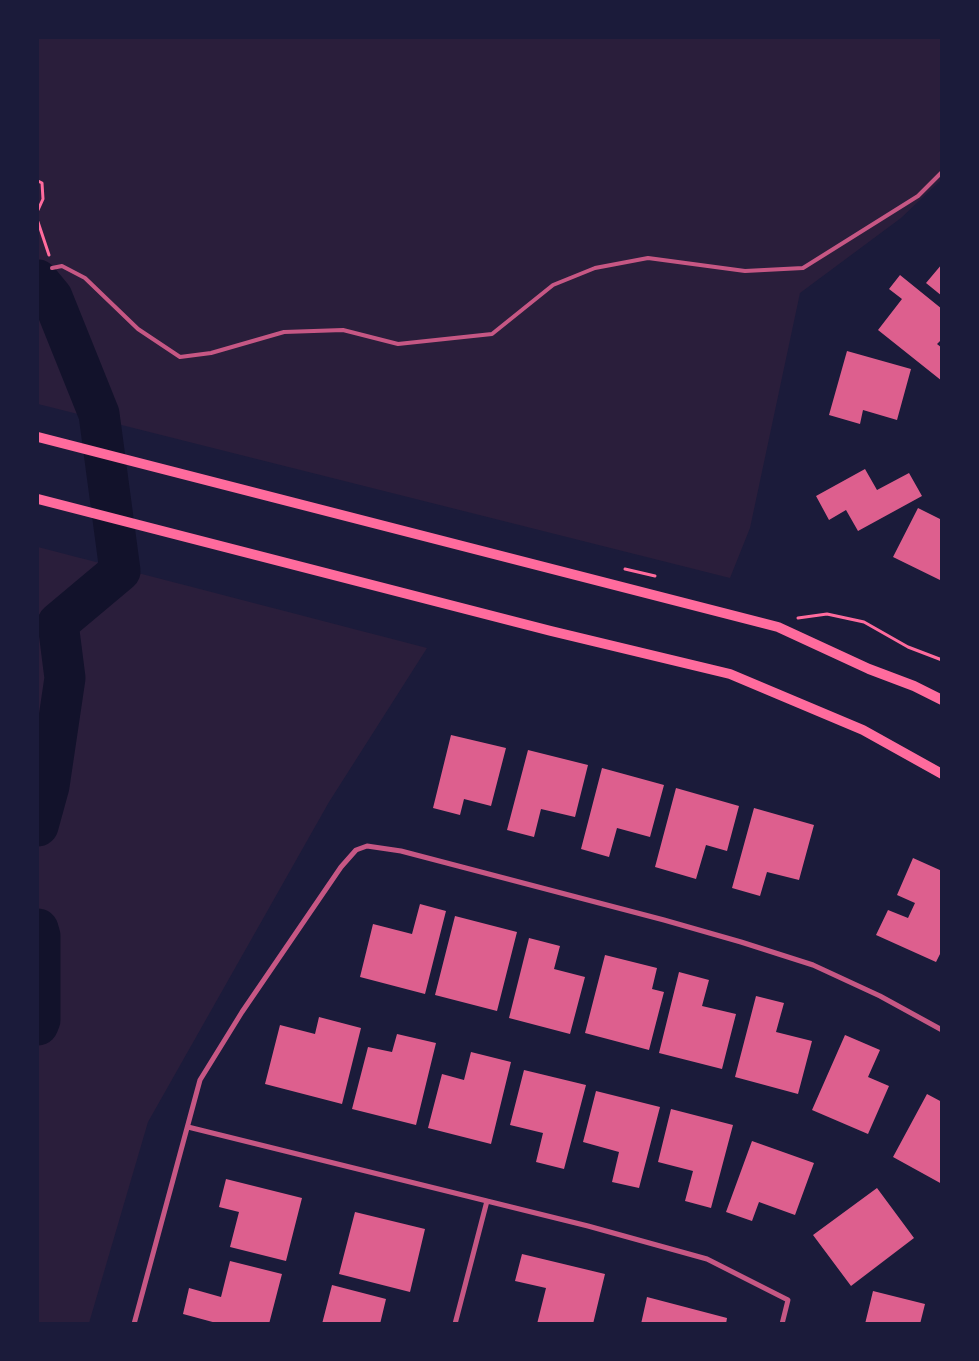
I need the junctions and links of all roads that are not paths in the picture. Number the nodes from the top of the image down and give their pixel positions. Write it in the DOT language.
graph roads {
  1 [pos="942,172"];
  2 [pos="52,268"];
  3 [pos="38,437"];
  4 [pos="38,499"];
  5 [pos="942,700"];
  6 [pos="942,774"];
  7 [pos="942,1030"];
  8 [pos="188,1127"];
  9 [pos="487,1201"];
  10 [pos="134,1324"];
  11 [pos="455,1324"];
  12 [pos="782,1324"];
  1 -- 2 [label="lane"];
  3 -- 5 [label="main road"];
  4 -- 6 [label="main road"];
  7 -- 8 [label="street"];
  8 -- 9 [label="street"];
  8 -- 10 [label="street"];
  9 -- 11 [label="street"];
  9 -- 12 [label="street"];
}
